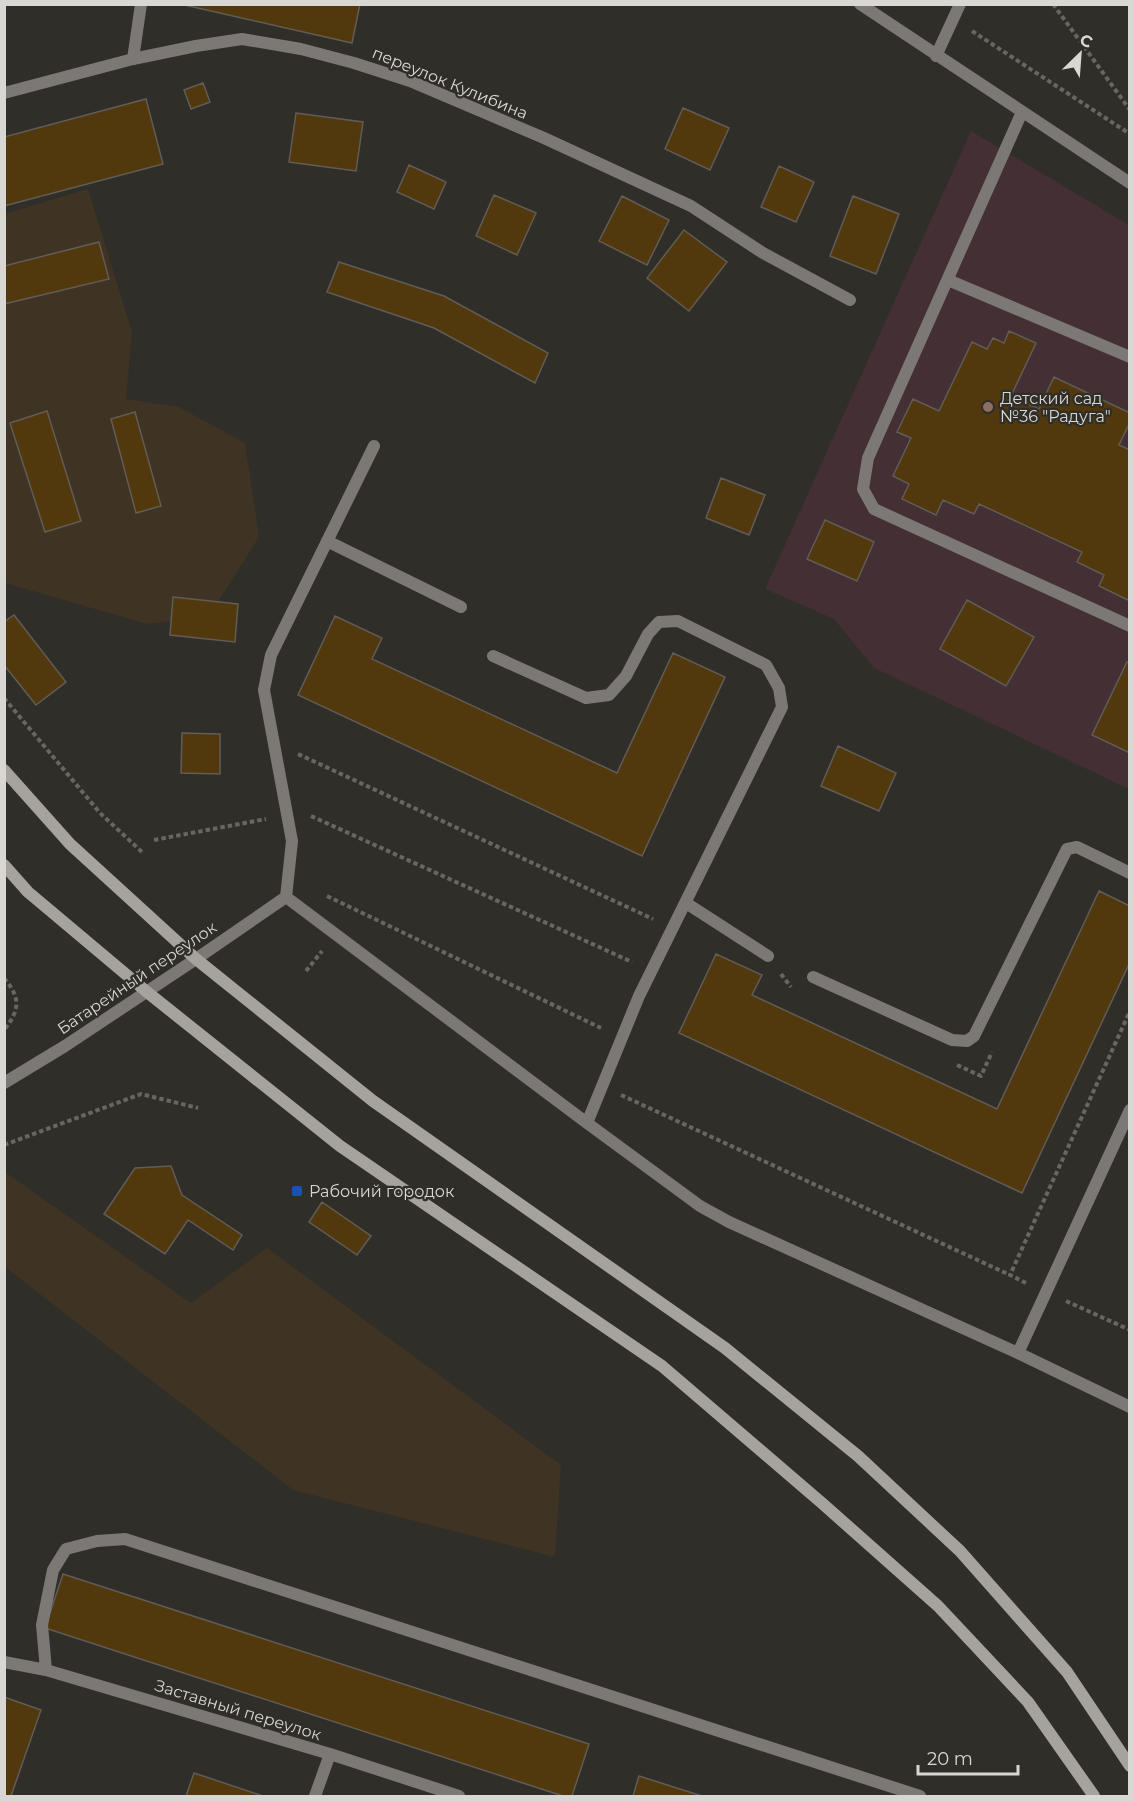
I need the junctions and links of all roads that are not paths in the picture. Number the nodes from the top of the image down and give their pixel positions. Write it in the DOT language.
graph roads {
  1 [pos="141,4"];
  2 [pos="860,4"];
  3 [pos="960,4"];
  4 [pos="936,56"];
  5 [pos="133,59"];
  6 [pos="4,93"];
  7 [pos="1022,112"];
  8 [pos="1130,183"];
  9 [pos="948,280"];
  10 [pos="850,300"];
  11 [pos="1130,357"];
  12 [pos="374,446"];
  13 [pos="327,541"];
  14 [pos="461,607"];
  15 [pos="1130,626"];
  16 [pos="493,656"];
  17 [pos="4,770"];
  18 [pos="4,865"];
  19 [pos="1130,873"];
  20 [pos="286,897"];
  21 [pos="686,903"];
  22 [pos="768,956"];
  23 [pos="196,959"];
  24 [pos="813,977"];
  25 [pos="147,992"];
  26 [pos="4,1083"];
  27 [pos="1130,1110"];
  28 [pos="587,1123"];
  29 [pos="1018,1353"];
  30 [pos="1130,1407"];
  31 [pos="4,1662"];
  32 [pos="46,1670"];
  33 [pos="330,1754"];
  34 [pos="1130,1766"];
  35 [pos="315,1797"];
  36 [pos="459,1797"];
  37 [pos="921,1797"];
  38 [pos="1094,1797"];
  1 -- 5 [label="street"];
  2 -- 4 [label="street"];
  3 -- 4 [label="street"];
  4 -- 7 [label="street"];
  5 -- 6 [label="street, переулок Кулибина"];
  5 -- 10 [label="street, переулок Кулибина"];
  7 -- 8 [label="street"];
  7 -- 9 [label="street"];
  9 -- 11 [label="street"];
  9 -- 15 [label="street"];
  12 -- 13 [label="street"];
  13 -- 14 [label="street"];
  13 -- 20 [label="street"];
  16 -- 21 [label="street"];
  17 -- 23 [label="main road"];
  18 -- 25 [label="main road"];
  19 -- 24 [label="street"];
  20 -- 23 [label="street, Батарейный переулок"];
  20 -- 28 [label="street"];
  21 -- 22 [label="street"];
  21 -- 28 [label="street"];
  23 -- 25 [label="street, Батарейный переулок"];
  23 -- 34 [label="main road"];
  25 -- 26 [label="street, Батарейный переулок"];
  25 -- 38 [label="main road"];
  27 -- 29 [label="street"];
  28 -- 29 [label="street"];
  29 -- 30 [label="street"];
  31 -- 32 [label="street, Заставный переулок"];
  32 -- 33 [label="street, Заставный переулок"];
  32 -- 37 [label="street"];
  33 -- 35 [label="street"];
  33 -- 36 [label="street, Заставный переулок"];
}
